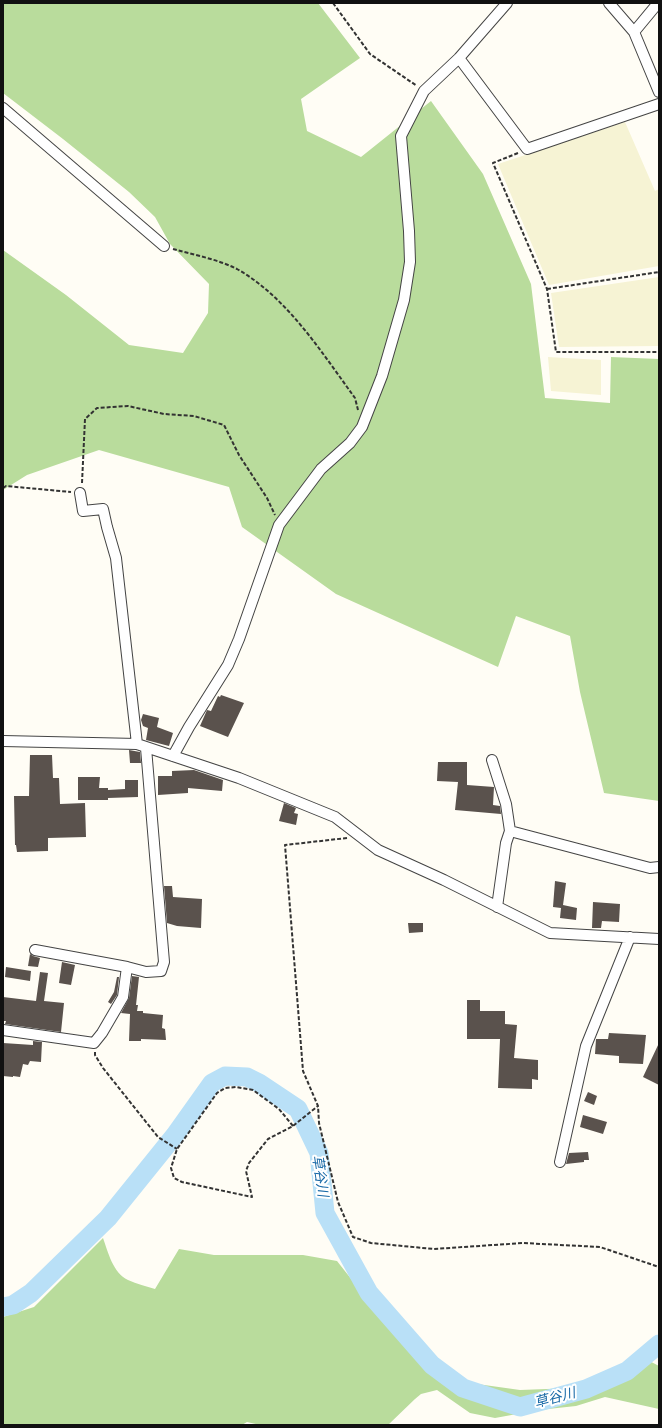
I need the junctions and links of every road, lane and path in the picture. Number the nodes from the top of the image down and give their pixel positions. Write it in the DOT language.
graph roads {
  1 [pos="333,3"];
  2 [pos="507,3"];
  3 [pos="608,3"];
  4 [pos="658,3"];
  5 [pos="634,32"];
  6 [pos="460,58"];
  7 [pos="424,91"];
  8 [pos="659,92"];
  9 [pos="659,104"];
  10 [pos="3,108"];
  11 [pos="527,149"];
  12 [pos="164,246"];
  13 [pos="659,272"];
  14 [pos="547,289"];
  15 [pos="659,352"];
  16 [pos="362,427"];
  17 [pos="3,488"];
  18 [pos="80,493"];
  19 [pos="279,525"];
  20 [pos="3,741"];
  21 [pos="142,746"];
  22 [pos="172,756"];
  23 [pos="492,760"];
  24 [pos="510,831"];
  25 [pos="357,833"];
  26 [pos="659,867"];
  27 [pos="497,907"];
  28 [pos="630,938"];
  29 [pos="659,939"];
  30 [pos="35,950"];
  31 [pos="127,967"];
  32 [pos="3,1030"];
  33 [pos="94,1043"];
  34 [pos="318,1106"];
  35 [pos="293,1126"];
  36 [pos="176,1149"];
  37 [pos="560,1162"];
  38 [pos="659,1268"];
  1 -- 7 [label="path"];
  2 -- 6 [label="street"];
  3 -- 5 [label="street"];
  4 -- 5 [label="street"];
  5 -- 8 [label="street"];
  6 -- 7 [label="street"];
  6 -- 11 [label="street"];
  7 -- 16 [label="street"];
  9 -- 11 [label="street"];
  10 -- 12 [label="street"];
  11 -- 14 [label="path"];
  12 -- 16 [label="path"];
  13 -- 14 [label="path"];
  14 -- 15 [label="path"];
  16 -- 19 [label="street"];
  17 -- 18 [label="path"];
  18 -- 19 [label="path"];
  18 -- 21 [label="street"];
  19 -- 22 [label="street"];
  20 -- 21 [label="street"];
  21 -- 22 [label="street"];
  21 -- 31 [label="street"];
  22 -- 25 [label="street"];
  23 -- 24 [label="street"];
  24 -- 26 [label="street"];
  24 -- 27 [label="street"];
  25 -- 27 [label="street"];
  25 -- 34 [label="path"];
  27 -- 28 [label="street"];
  28 -- 29 [label="street"];
  28 -- 37 [label="street"];
  30 -- 31 [label="street"];
  31 -- 33 [label="street"];
  32 -- 33 [label="street"];
  33 -- 36 [label="path"];
  34 -- 35 [label="path"];
  34 -- 38 [label="path"];
  35 -- 36 [label="path"];
  35 -- 36 [label="path"];
}
